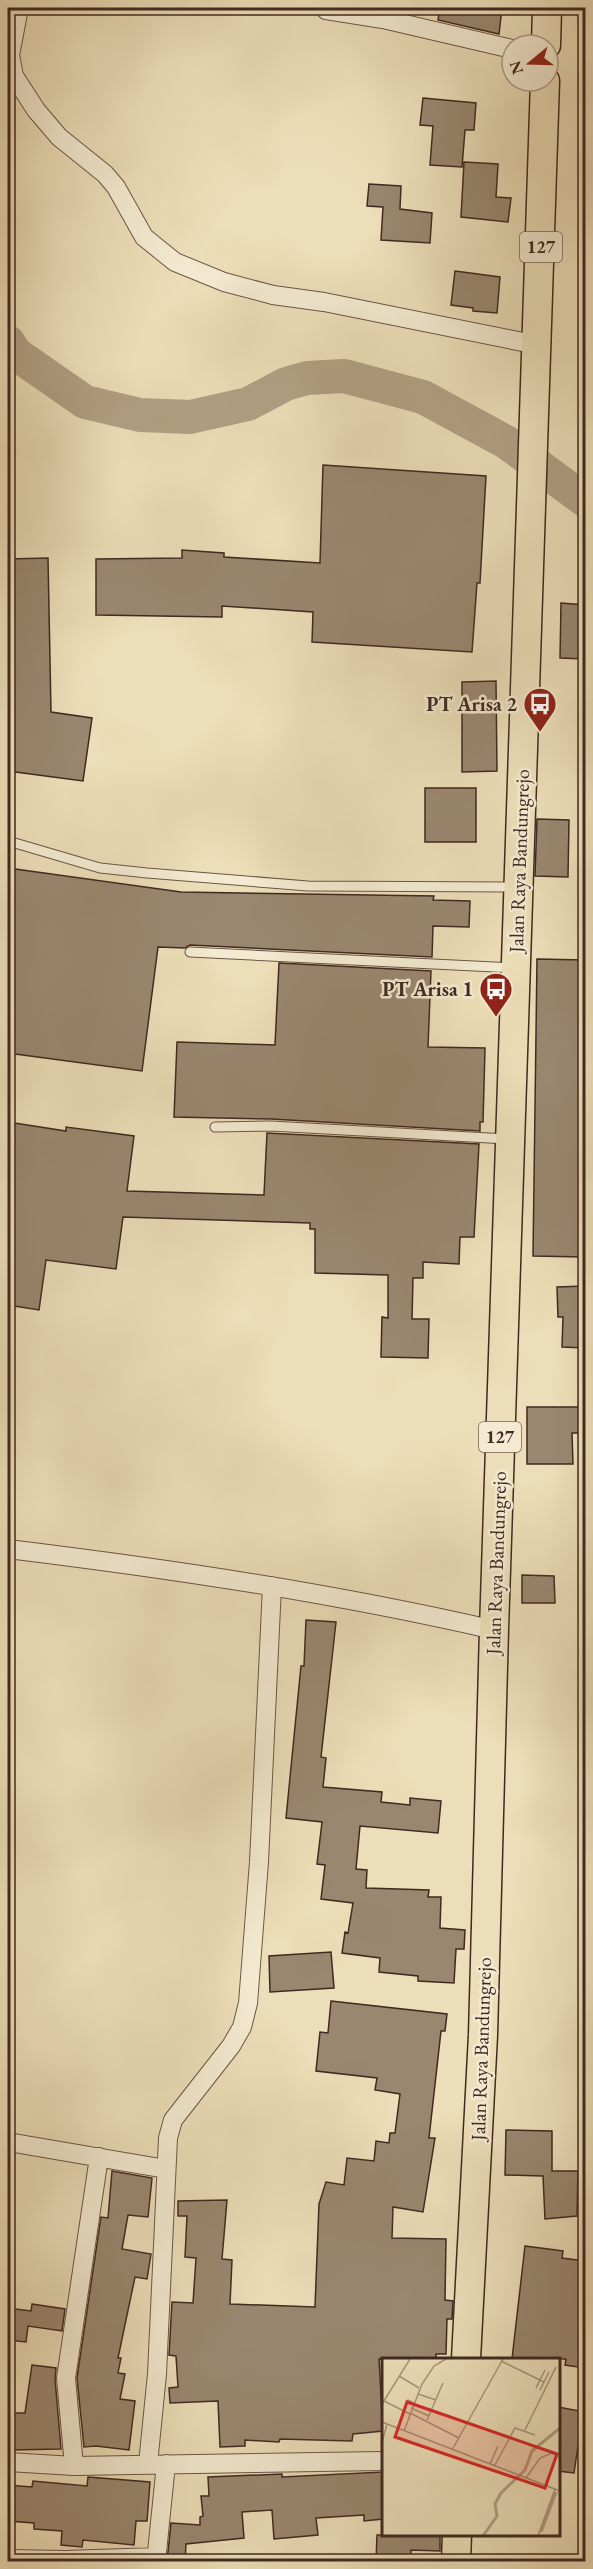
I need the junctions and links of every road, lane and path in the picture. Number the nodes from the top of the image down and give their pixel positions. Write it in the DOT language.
graph roads {
  1 [pos="19,8"];
  2 [pos="547,8"];
  3 [pos="326,10"];
  4 [pos="546,33"];
  5 [pos="500,46"];
  6 [pos="545,93"];
  7 [pos="538,345"];
  8 [pos="8,841"];
  9 [pos="518,887"];
  10 [pos="190,952"];
  11 [pos="515,968"];
  12 [pos="215,1127"];
  13 [pos="509,1139"];
  14 [pos="8,1550"];
  15 [pos="272,1586"];
  16 [pos="494,1630"];
  17 [pos="8,2142"];
  18 [pos="99,2157"];
  19 [pos="166,2169"];
  20 [pos="466,2358"];
  21 [pos="382,2460"];
  22 [pos="8,2462"];
  23 [pos="157,2464"];
  24 [pos="74,2466"];
  25 [pos="458,2536"];
  26 [pos="8,2559"];
  27 [pos="156,2559"];
  28 [pos="456,2562"];
  1 -- 7 [label="street"];
  2 -- 4 [label="main road"];
  3 -- 5 [label="street"];
  6 -- 7 [label="main road, 127"];
  7 -- 9 [label="main road, Jalan Raya Bandungrejo / 127"];
  8 -- 9 [label="lane"];
  9 -- 11 [label="main road, Jalan Raya Bandungrejo / 127"];
  10 -- 11 [label="lane"];
  11 -- 13 [label="main road, Jalan Raya Bandungrejo / 127"];
  12 -- 13 [label="lane"];
  13 -- 16 [label="main road, Jalan Raya Bandungrejo / 127"];
  14 -- 15 [label="street"];
  15 -- 16 [label="street"];
  15 -- 19 [label="street"];
  16 -- 20 [label="main road, Jalan Raya Bandungrejo / 127"];
  17 -- 18 [label="street"];
  18 -- 19 [label="street"];
  18 -- 24 [label="street"];
  19 -- 23 [label="street"];
  21 -- 23 [label="street"];
  22 -- 24 [label="street"];
  23 -- 24 [label="street"];
  23 -- 27 [label="street"];
  25 -- 28 [label="main road"];
  26 -- 27 [label="street"];
}
